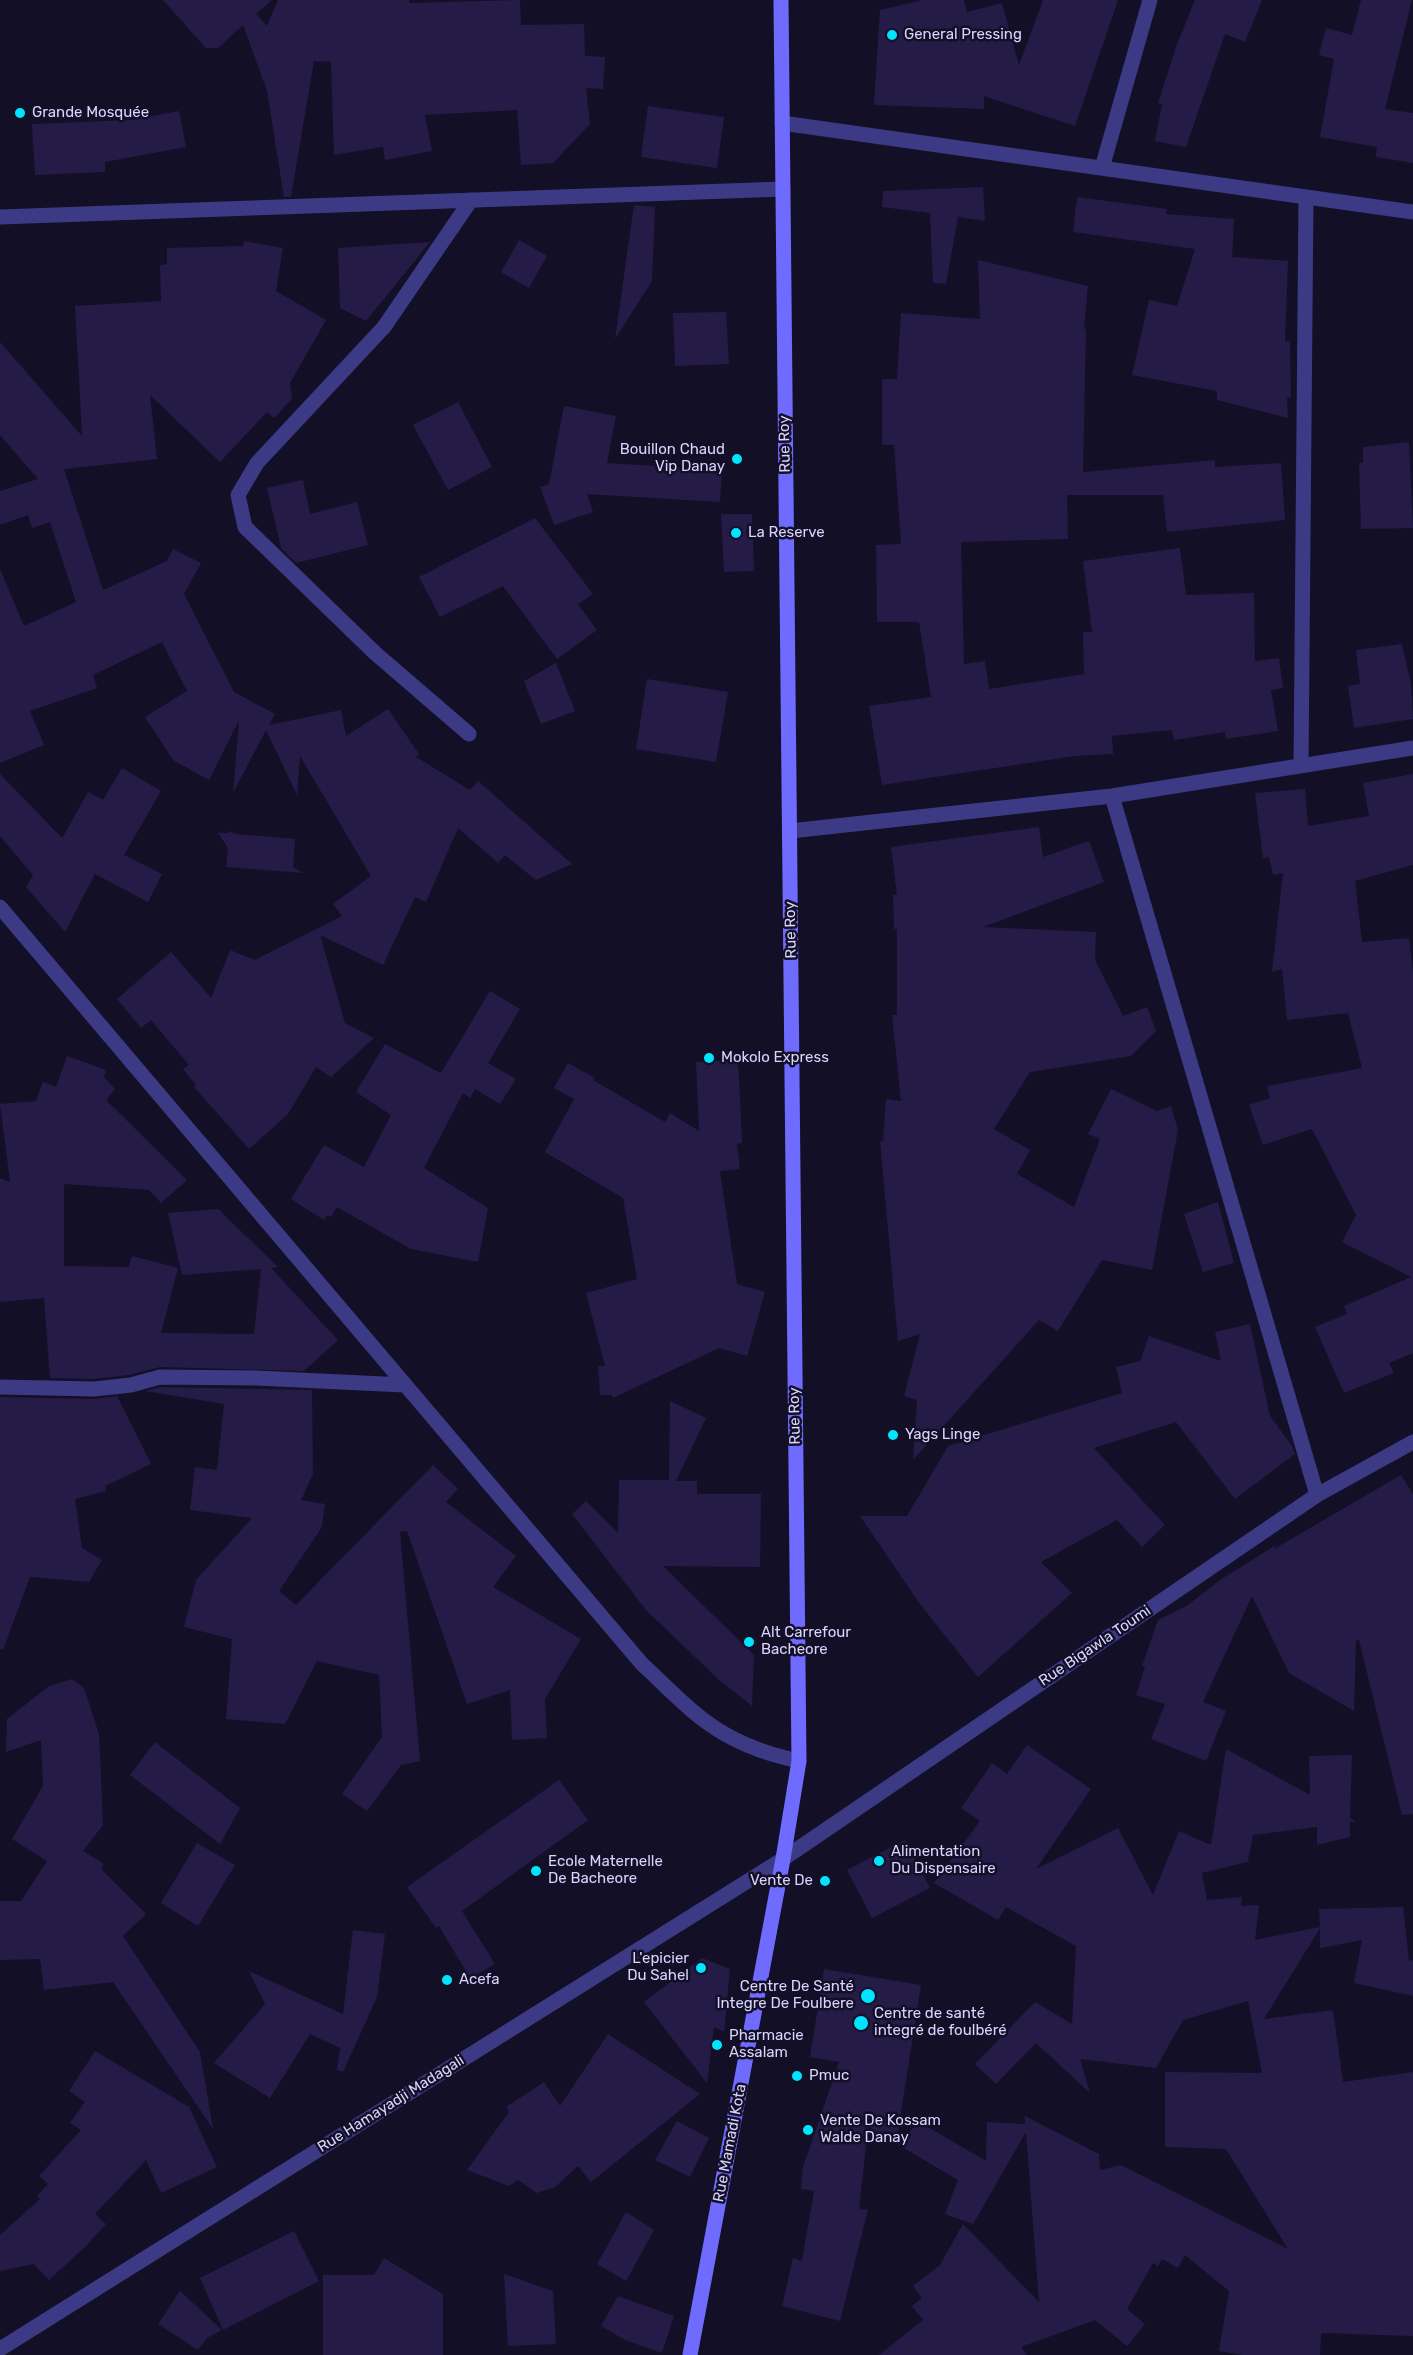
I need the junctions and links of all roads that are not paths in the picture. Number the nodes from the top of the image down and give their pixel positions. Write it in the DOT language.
graph roads {
  1 [pos="781,0"];
  2 [pos="1150,0"];
  3 [pos="782,123"];
  4 [pos="1102,168"];
  5 [pos="783,189"];
  6 [pos="1306,197"];
  7 [pos="471,200"];
  8 [pos="1413,212"];
  9 [pos="0,217"];
  10 [pos="469,734"];
  11 [pos="1413,748"];
  12 [pos="1301,766"];
  13 [pos="1112,796"];
  14 [pos="790,831"];
  15 [pos="0,907"];
  16 [pos="405,1385"];
  17 [pos="0,1387"];
  18 [pos="1413,1442"];
  19 [pos="1317,1495"];
  20 [pos="799,1761"];
  21 [pos="783,1859"];
  22 [pos="0,2349"];
  23 [pos="690,2355"];
  1 -- 3 [label="main road, Rue Roy"];
  2 -- 4 [label="street"];
  3 -- 4 [label="street"];
  3 -- 5 [label="main road, Rue Roy"];
  4 -- 6 [label="street"];
  5 -- 7 [label="street"];
  5 -- 14 [label="main road, Rue Roy"];
  6 -- 8 [label="street"];
  6 -- 12 [label="street"];
  7 -- 9 [label="street"];
  7 -- 10 [label="street"];
  11 -- 12 [label="street"];
  12 -- 13 [label="street"];
  13 -- 14 [label="street"];
  13 -- 19 [label="street"];
  14 -- 20 [label="main road, Rue Roy"];
  15 -- 16 [label="street"];
  16 -- 17 [label="street"];
  16 -- 20 [label="street"];
  18 -- 19 [label="street, Rue Bigawla Toumi"];
  19 -- 21 [label="street, Rue Bigawla Toumi"];
  20 -- 21 [label="main road, Rue Roy"];
  21 -- 22 [label="street, Rue Hamayadji Madagali"];
  21 -- 23 [label="main road, Rue Mamadi Kota"];
}
